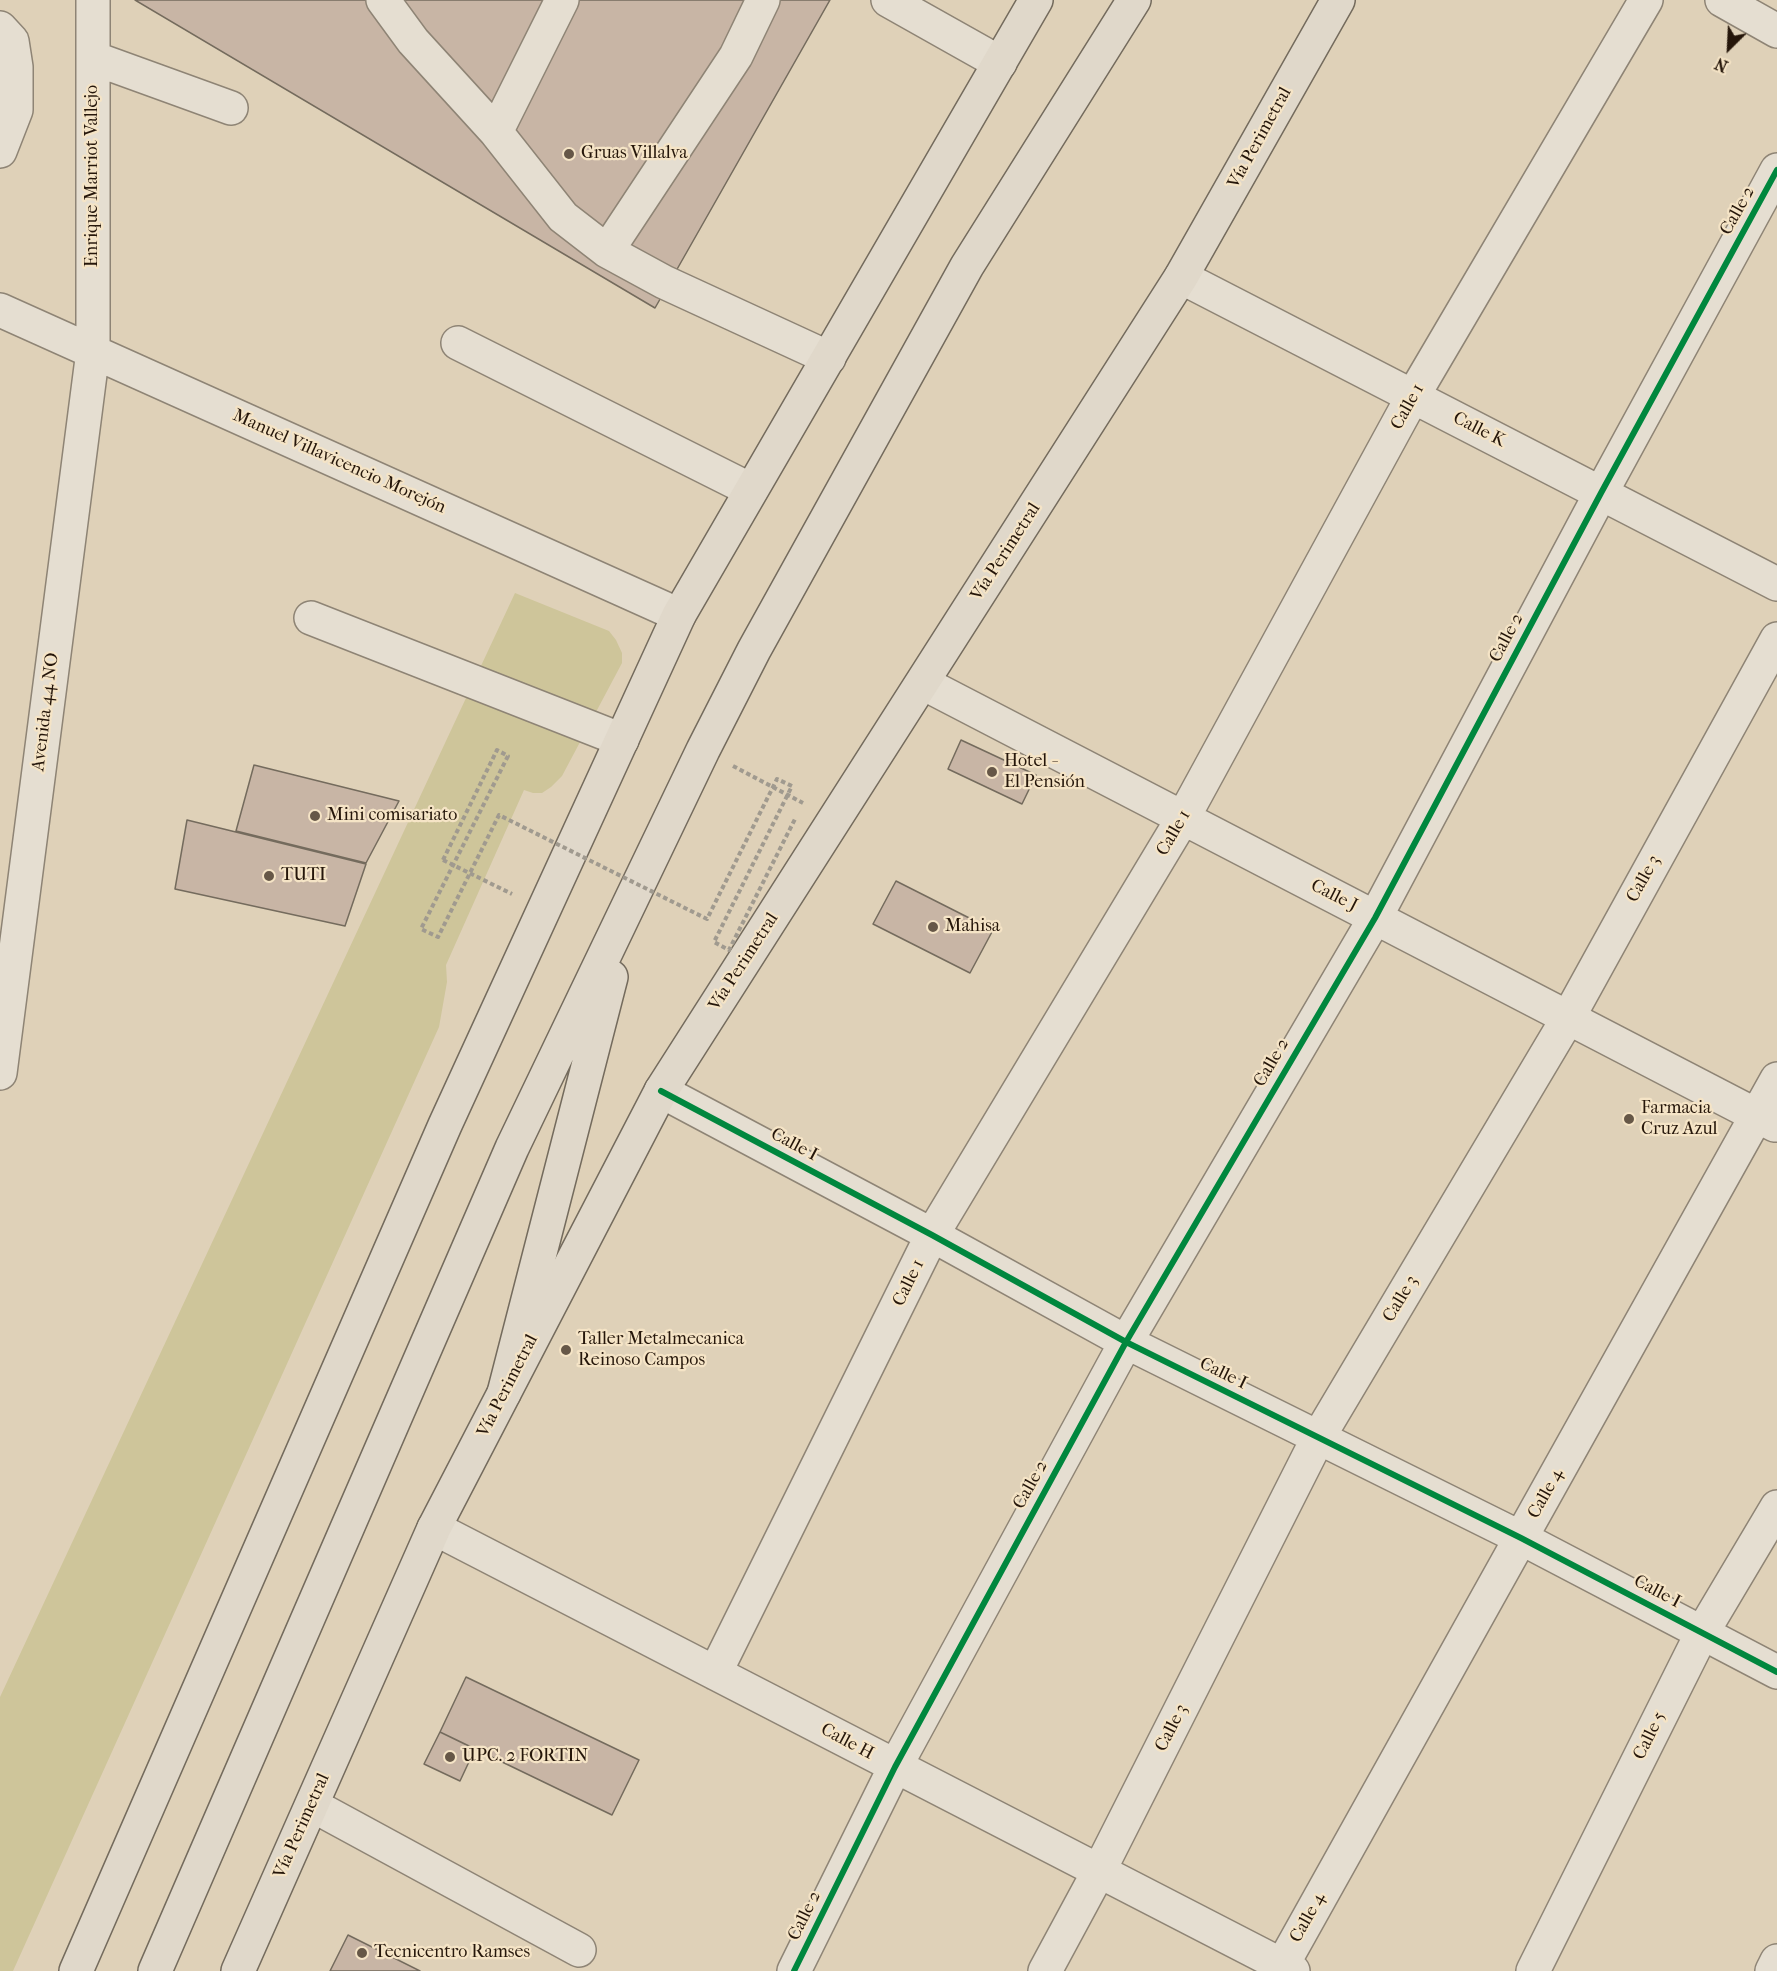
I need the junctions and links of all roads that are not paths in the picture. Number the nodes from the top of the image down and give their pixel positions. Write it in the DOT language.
graph roads {
  1 [pos="93,0"];
  2 [pos="383,0"];
  3 [pos="562,0"];
  4 [pos="763,0"];
  5 [pos="888,0"];
  6 [pos="1036,0"];
  7 [pos="1134,0"];
  8 [pos="1152,0"];
  9 [pos="1338,0"];
  10 [pos="1646,0"];
  11 [pos="1722,0"];
  12 [pos="0,28"];
  13 [pos="1777,31"];
  14 [pos="93,58"];
  15 [pos="1000,63"];
  16 [pos="1077,88"];
  17 [pos="231,108"];
  18 [pos="496,132"];
  19 [pos="0,151"];
  20 [pos="1777,170"];
  21 [pos="607,250"];
  22 [pos="1181,278"];
  23 [pos="0,310"];
  24 [pos="458,343"];
  25 [pos="93,351"];
  26 [pos="829,358"];
  27 [pos="1413,396"];
  28 [pos="751,490"];
  29 [pos="1602,493"];
  30 [pos="1777,584"];
  31 [pos="679,615"];
  32 [pos="311,618"];
  33 [pos="1777,639"];
  34 [pos="923,683"];
  35 [pos="622,740"];
  36 [pos="1183,818"];
  37 [pos="629,908"];
  38 [pos="1375,918"];
  39 [pos="1568,1018"];
  40 [pos="0,1073"];
  41 [pos="1777,1079"];
  42 [pos="661,1091"];
  43 [pos="1767,1121"];
  44 [pos="932,1235"];
  45 [pos="1126,1342"];
  46 [pos="504,1393"];
  47 [pos="1318,1438"];
  48 [pos="1777,1507"];
  49 [pos="435,1528"];
  50 [pos="1521,1538"];
  51 [pos="1702,1633"];
  52 [pos="1777,1672"];
  53 [pos="715,1673"];
  54 [pos="895,1767"];
  55 [pos="312,1805"];
  56 [pos="1100,1871"];
  57 [pos="579,1950"];
  58 [pos="1777,1961"];
  59 [pos="1285,1969"];
  60 [pos="76,1971"];
  61 [pos="155,1971"];
  62 [pos="238,1971"];
  63 [pos="794,1971"];
  64 [pos="1045,1971"];
  65 [pos="1533,1971"];
  66 [pos="1772,1971"];
  1 -- 14 [label="street, Enrique Marriot Vallejo"];
  2 -- 18 [label="street"];
  3 -- 18 [label="street"];
  4 -- 21 [label="street"];
  5 -- 15 [label="street"];
  6 -- 15 [label="main road"];
  7 -- 16 [label="main road"];
  8 -- 16 [label="main road"];
  9 -- 22 [label="main road, Vía Perimetral"];
  10 -- 27 [label="street, Calle 1"];
  11 -- 13 [label="street"];
  12 -- 19 [label="street"];
  14 -- 17 [label="street"];
  14 -- 25 [label="street, Enrique Marriot Vallejo"];
  15 -- 26 [label="main road"];
  16 -- 37 [label="main road"];
  18 -- 21 [label="street"];
  20 -- 29 [label="street, Calle 2"];
  21 -- 26 [label="street"];
  22 -- 27 [label="street, Calle K"];
  22 -- 34 [label="main road, Vía Perimetral"];
  23 -- 25 [label="street, Manuel Villavicencio Morejón"];
  24 -- 28 [label="street"];
  25 -- 31 [label="street, Manuel Villavicencio Morejón"];
  25 -- 40 [label="street, Avenida 44 NO"];
  26 -- 28 [label="main road"];
  27 -- 29 [label="street, Calle K"];
  27 -- 36 [label="street, Calle 1"];
  28 -- 31 [label="main road"];
  29 -- 30 [label="street, Calle K"];
  29 -- 38 [label="street, Calle 2"];
  31 -- 35 [label="main road"];
  32 -- 35 [label="street"];
  33 -- 39 [label="street, Calle 3"];
  34 -- 36 [label="street, Calle J"];
  34 -- 42 [label="main road, Vía Perimetral"];
  35 -- 60 [label="main road"];
  36 -- 38 [label="street, Calle J"];
  36 -- 44 [label="street, Calle 1"];
  37 -- 46 [label="main road"];
  37 -- 61 [label="main road"];
  38 -- 39 [label="street, Calle J"];
  38 -- 45 [label="street, Calle 2"];
  39 -- 43 [label="street, Calle J"];
  39 -- 47 [label="street, Calle 3"];
  41 -- 43 [label="street, Calle 4"];
  42 -- 44 [label="street, Calle I"];
  42 -- 46 [label="main road, Vía Perimetral"];
  43 -- 50 [label="street, Calle 4"];
  44 -- 45 [label="street, Calle I"];
  44 -- 53 [label="street, Calle 1"];
  45 -- 47 [label="street, Calle I"];
  45 -- 54 [label="street, Calle 2"];
  46 -- 49 [label="main road, Vía Perimetral"];
  47 -- 50 [label="street, Calle I"];
  47 -- 56 [label="street, Calle 3"];
  48 -- 51 [label="street, Calle 5"];
  49 -- 53 [label="street, Calle H"];
  49 -- 55 [label="main road, Vía Perimetral"];
  50 -- 51 [label="street, Calle I"];
  50 -- 59 [label="street, Calle 4"];
  51 -- 52 [label="street, Calle I"];
  51 -- 65 [label="street, Calle 5"];
  53 -- 54 [label="street, Calle H"];
  54 -- 56 [label="street, Calle H"];
  54 -- 63 [label="street, Calle 2"];
  55 -- 57 [label="street"];
  55 -- 62 [label="main road, Vía Perimetral"];
  56 -- 59 [label="street, Calle H"];
  56 -- 64 [label="street, Calle 3"];
  58 -- 66 [label="street"];
}
